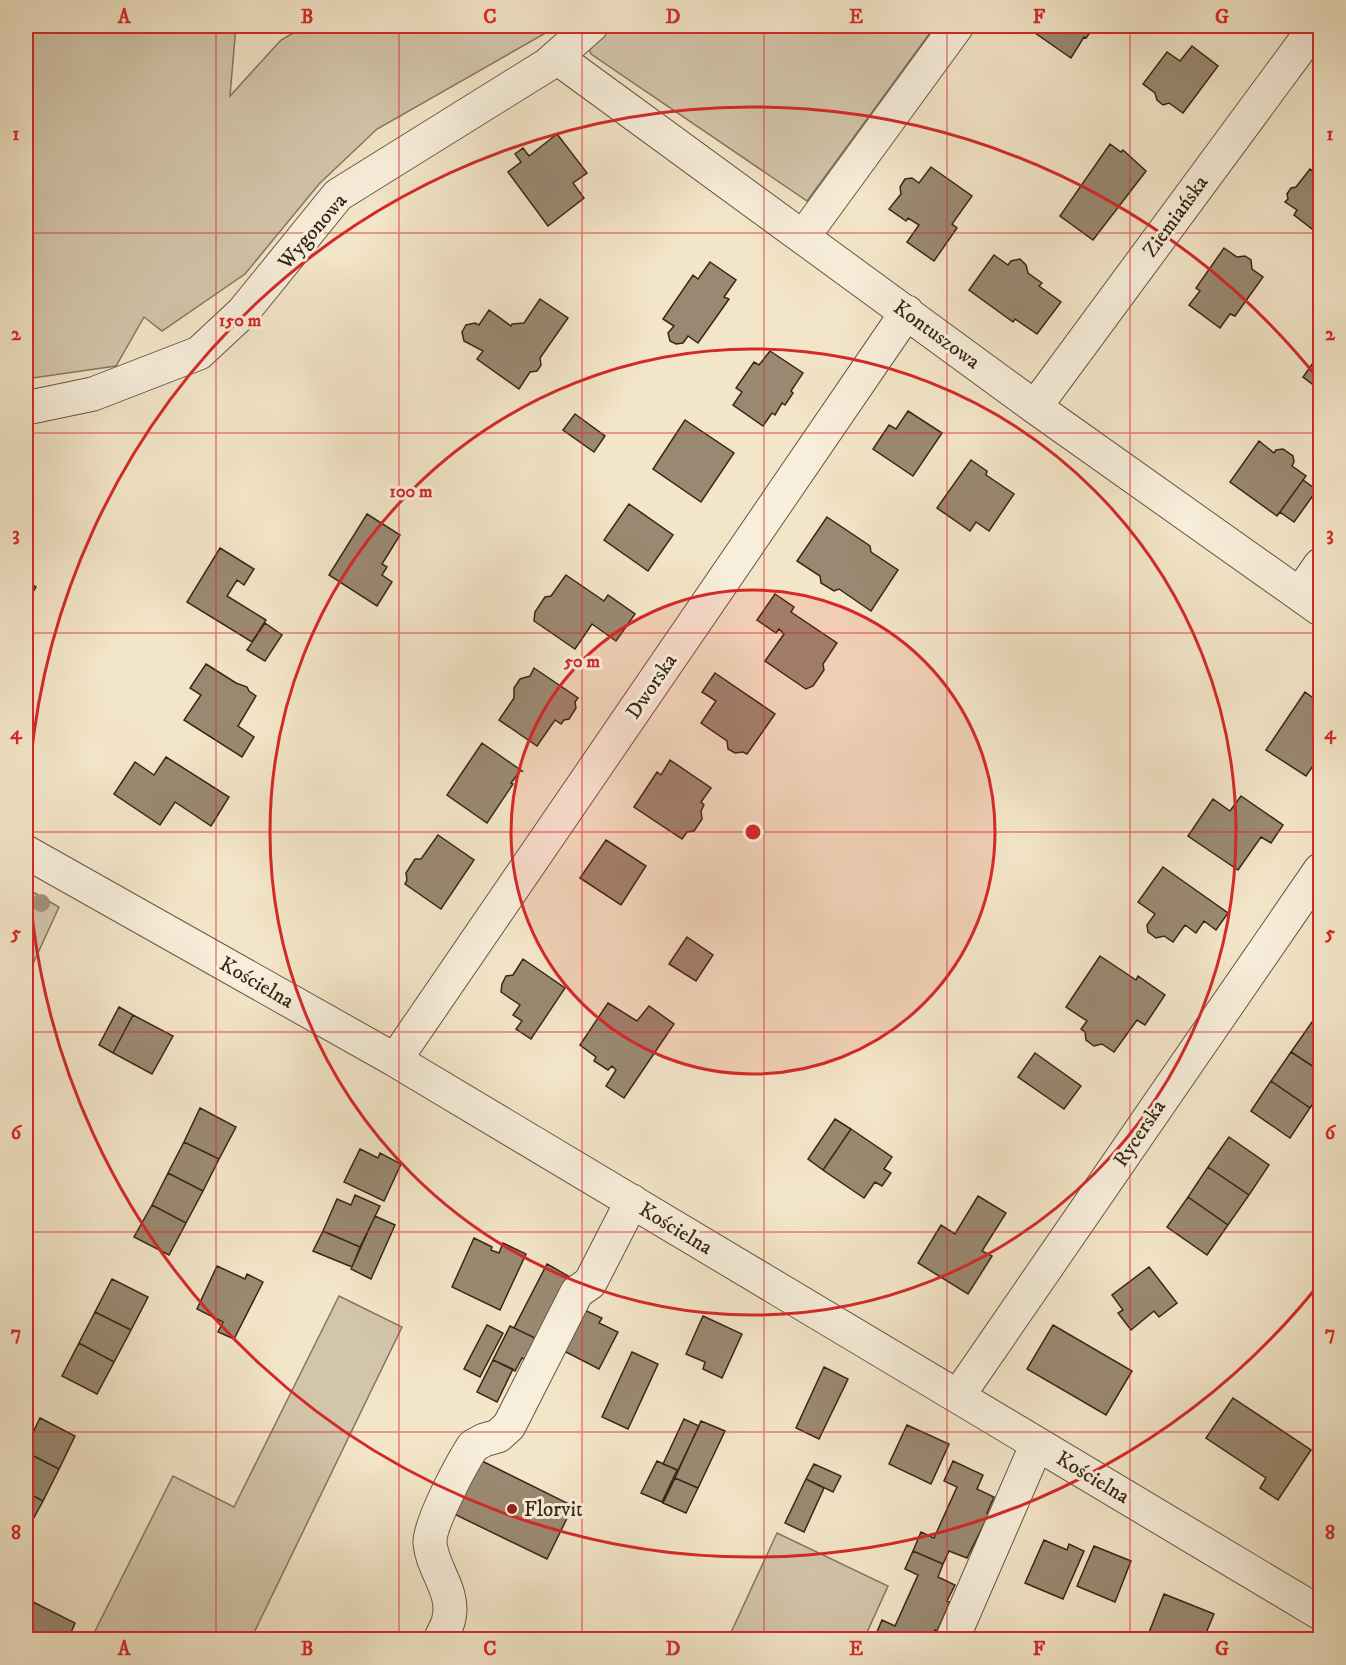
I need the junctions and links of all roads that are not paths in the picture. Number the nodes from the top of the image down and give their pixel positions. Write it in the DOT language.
graph roads {
  1 [pos="591,26"];
  2 [pos="957,26"];
  3 [pos="1316,26"];
  4 [pos="556,57"];
  5 [pos="803,237"];
  6 [pos="907,312"];
  7 [pos="1035,407"];
  8 [pos="26,408"];
  9 [pos="1320,565"];
  10 [pos="1310,601"];
  11 [pos="26,852"];
  12 [pos="1320,870"];
  13 [pos="395,1060"];
  14 [pos="632,1202"];
  15 [pos="958,1396"];
  16 [pos="1037,1443"];
  17 [pos="1320,1613"];
  18 [pos="440,1640"];
  19 [pos="952,1640"];
  1 -- 4 [label="street, Wygonowa"];
  2 -- 5 [label="street"];
  3 -- 7 [label="street, Ziemiańska"];
  4 -- 5 [label="street, Kontuszowa"];
  4 -- 8 [label="street, Wygonowa"];
  5 -- 6 [label="street, Kontuszowa"];
  6 -- 7 [label="street, Kontuszowa"];
  6 -- 13 [label="street, Dworska"];
  7 -- 10 [label="street, Kontuszowa"];
  9 -- 10 [label="street"];
  11 -- 13 [label="street, Kościelna"];
  12 -- 15 [label="street, Rycerska"];
  13 -- 14 [label="street, Kościelna"];
  14 -- 15 [label="street, Kościelna"];
  14 -- 18 [label="street"];
  15 -- 16 [label="street, Kościelna"];
  16 -- 17 [label="street, Kościelna"];
  16 -- 19 [label="street"];
}
